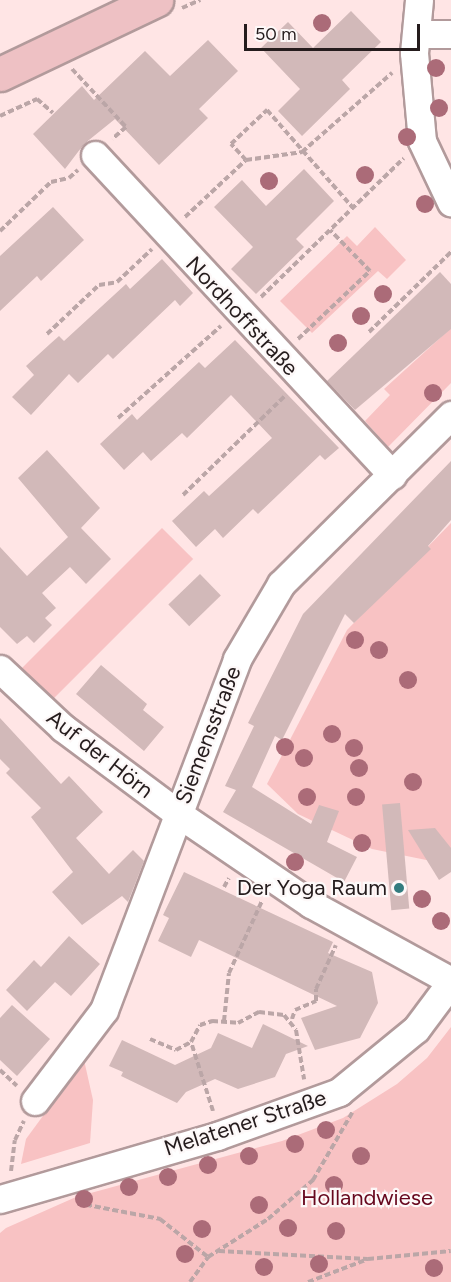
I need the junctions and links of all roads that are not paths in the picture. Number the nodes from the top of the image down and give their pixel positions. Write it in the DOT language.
graph roads {
  1 [pos="156,0"];
  2 [pos="419,0"];
  3 [pos="451,34"];
  4 [pos="415,44"];
  5 [pos="0,74"];
  6 [pos="95,155"];
  7 [pos="451,202"];
  8 [pos="451,415"];
  9 [pos="392,475"];
  10 [pos="0,669"];
  11 [pos="177,813"];
  12 [pos="451,982"];
  13 [pos="35,1101"];
  14 [pos="6,1196"];
  1 -- 5 [label="main road"];
  2 -- 4 [label="street"];
  3 -- 4 [label="street"];
  4 -- 7 [label="street"];
  6 -- 9 [label="street, Nordhoffstraße"];
  8 -- 9 [label="street, Siemensstraße"];
  9 -- 11 [label="street, Siemensstraße"];
  10 -- 11 [label="street, Auf der Hörn"];
  11 -- 12 [label="street, Auf der Hörn"];
  11 -- 13 [label="street, Siemensstraße"];
  12 -- 14 [label="street, Melatener Straße"];
}
